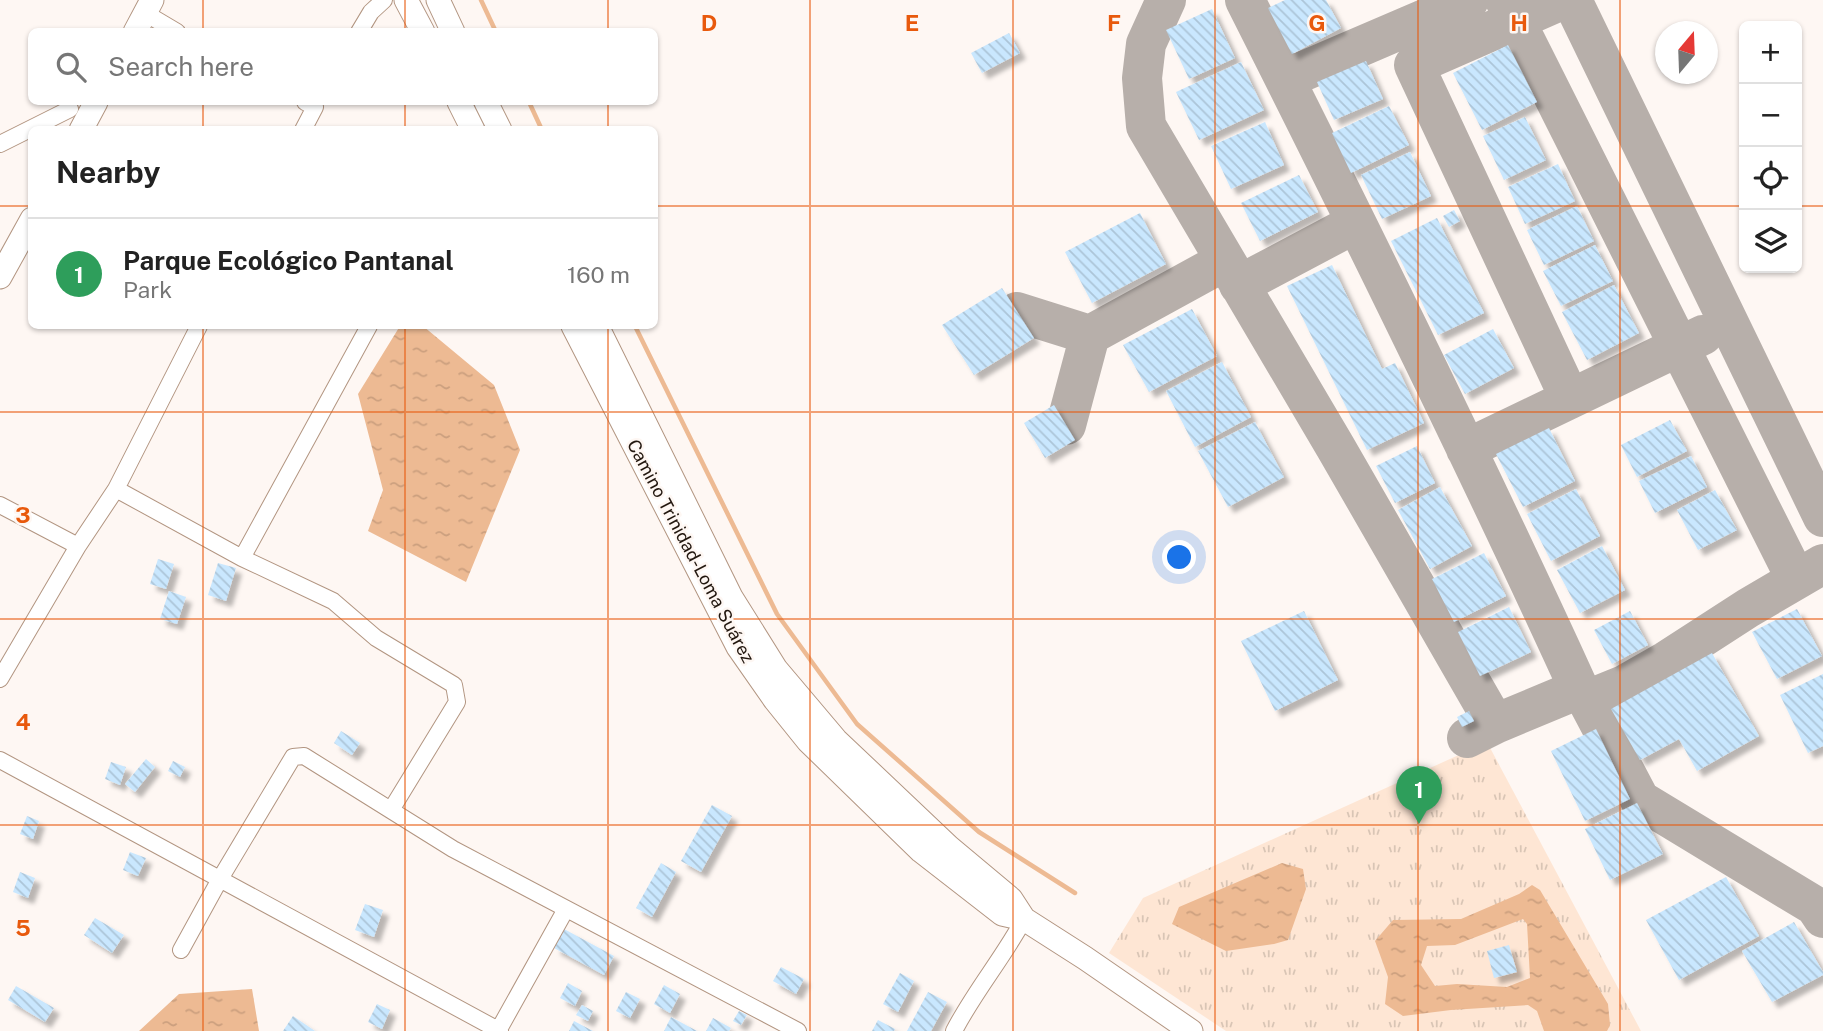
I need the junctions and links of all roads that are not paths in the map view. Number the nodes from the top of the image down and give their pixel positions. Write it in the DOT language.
graph roads {
  1 [pos="384,0"];
  2 [pos="407,0"];
  3 [pos="438,0"];
  4 [pos="144,15"];
  5 [pos="169,28"];
  6 [pos="361,28"];
  7 [pos="421,28"];
  8 [pos="451,28"];
  9 [pos="92,105"];
  10 [pos="311,105"];
  11 [pos="460,105"];
  12 [pos="488,105"];
  13 [pos="75,119"];
  14 [pos="54,126"];
  15 [pos="304,126"];
  16 [pos="471,126"];
  17 [pos="498,126"];
  18 [pos="28,135"];
  19 [pos="0,144"];
  20 [pos="28,229"];
  21 [pos="0,277"];
  22 [pos="197,329"];
  23 [pos="367,329"];
  24 [pos="575,329"];
  25 [pos="598,329"];
  26 [pos="116,489"];
  27 [pos="0,505"];
  28 [pos="78,546"];
  29 [pos="242,558"];
  30 [pos="0,679"];
  31 [pos="0,760"];
  32 [pos="391,810"];
  33 [pos="220,879"];
  34 [pos="566,909"];
  35 [pos="1024,919"];
  36 [pos="181,950"];
  37 [pos="499,1031"];
  38 [pos="797,1031"];
  39 [pos="954,1031"];
  40 [pos="1191,1031"];
  1 -- 6 [label="street"];
  2 -- 7 [label="street"];
  3 -- 8 [label="street"];
  4 -- 5 [label="street"];
  9 -- 13 [label="street"];
  10 -- 15 [label="street"];
  11 -- 16 [label="street"];
  12 -- 17 [label="street"];
  13 -- 14 [label="street"];
  18 -- 19 [label="street"];
  20 -- 21 [label="street"];
  22 -- 26 [label="street"];
  23 -- 29 [label="street"];
  24 -- 35 [label="street, Camino Trinidad-Loma Suárez"];
  25 -- 35 [label="street, Camino Trinidad-Loma Suárez"];
  26 -- 28 [label="street"];
  26 -- 29 [label="street"];
  27 -- 28 [label="street"];
  28 -- 30 [label="street"];
  29 -- 32 [label="street"];
  31 -- 33 [label="street"];
  32 -- 33 [label="street"];
  32 -- 34 [label="street"];
  33 -- 36 [label="street"];
  33 -- 37 [label="street"];
  34 -- 37 [label="street"];
  34 -- 38 [label="street"];
  35 -- 39 [label="street"];
  35 -- 40 [label="street, Camino Trinidad-Loma Suárez"];
}
